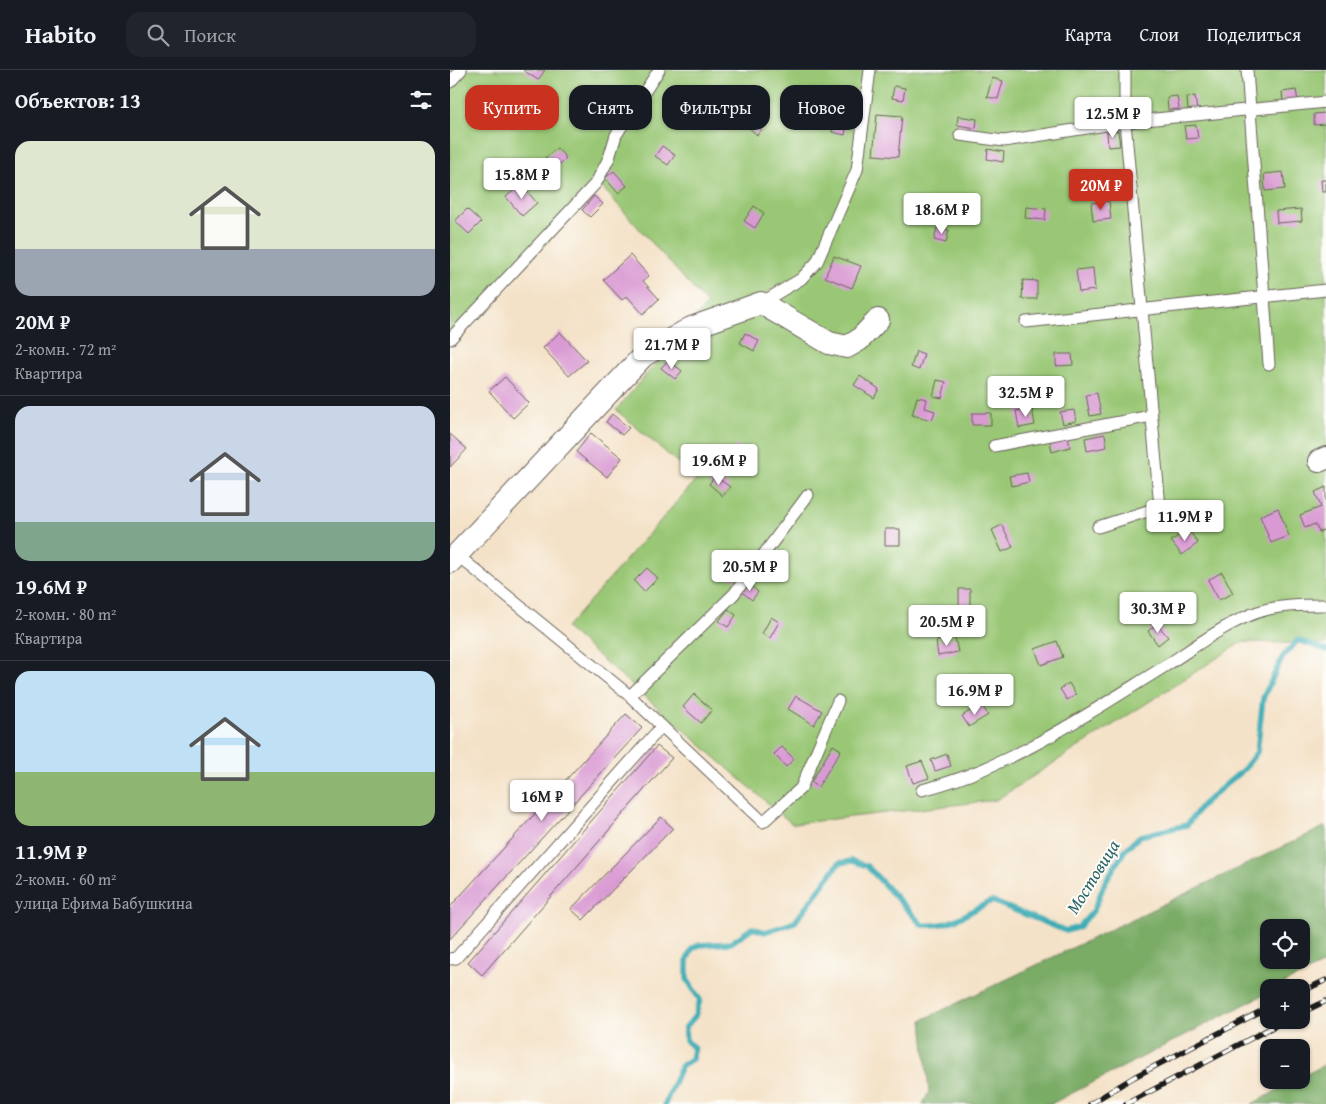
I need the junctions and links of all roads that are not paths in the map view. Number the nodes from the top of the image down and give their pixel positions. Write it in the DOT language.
graph roads {
  1 [pos="461,70"];
  2 [pos="659,70"];
  3 [pos="870,70"];
  4 [pos="1125,70"];
  5 [pos="1247,70"];
  6 [pos="450,82"];
  7 [pos="1326,102"];
  8 [pos="1251,109"];
  9 [pos="1125,122"];
  10 [pos="960,136"];
  11 [pos="1326,290"];
  12 [pos="1264,297"];
  13 [pos="762,303"];
  14 [pos="1144,310"];
  15 [pos="878,320"];
  16 [pos="1026,322"];
  17 [pos="450,339"];
  18 [pos="1268,364"];
  19 [pos="1152,416"];
  20 [pos="994,446"];
  21 [pos="808,495"];
  22 [pos="1098,527"];
  23 [pos="454,558"];
  24 [pos="1326,605"];
  25 [pos="630,696"];
  26 [pos="838,701"];
  27 [pos="662,726"];
  28 [pos="922,790"];
  29 [pos="450,959"];
  1 -- 6 [label="lane"];
  2 -- 17 [label="lane"];
  3 -- 13 [label="lane"];
  4 -- 9 [label="lane"];
  5 -- 8 [label="lane"];
  7 -- 8 [label="lane"];
  8 -- 9 [label="lane"];
  8 -- 12 [label="lane"];
  9 -- 10 [label="lane"];
  9 -- 14 [label="lane"];
  11 -- 12 [label="lane"];
  12 -- 14 [label="lane"];
  12 -- 18 [label="lane"];
  13 -- 15 [label="street"];
  13 -- 23 [label="street"];
  14 -- 16 [label="lane"];
  14 -- 19 [label="lane"];
  19 -- 20 [label="lane"];
  19 -- 22 [label="lane"];
  21 -- 25 [label="lane"];
  23 -- 25 [label="lane"];
  24 -- 28 [label="lane"];
  25 -- 27 [label="lane"];
  26 -- 27 [label="lane"];
  27 -- 29 [label="lane"];
}
